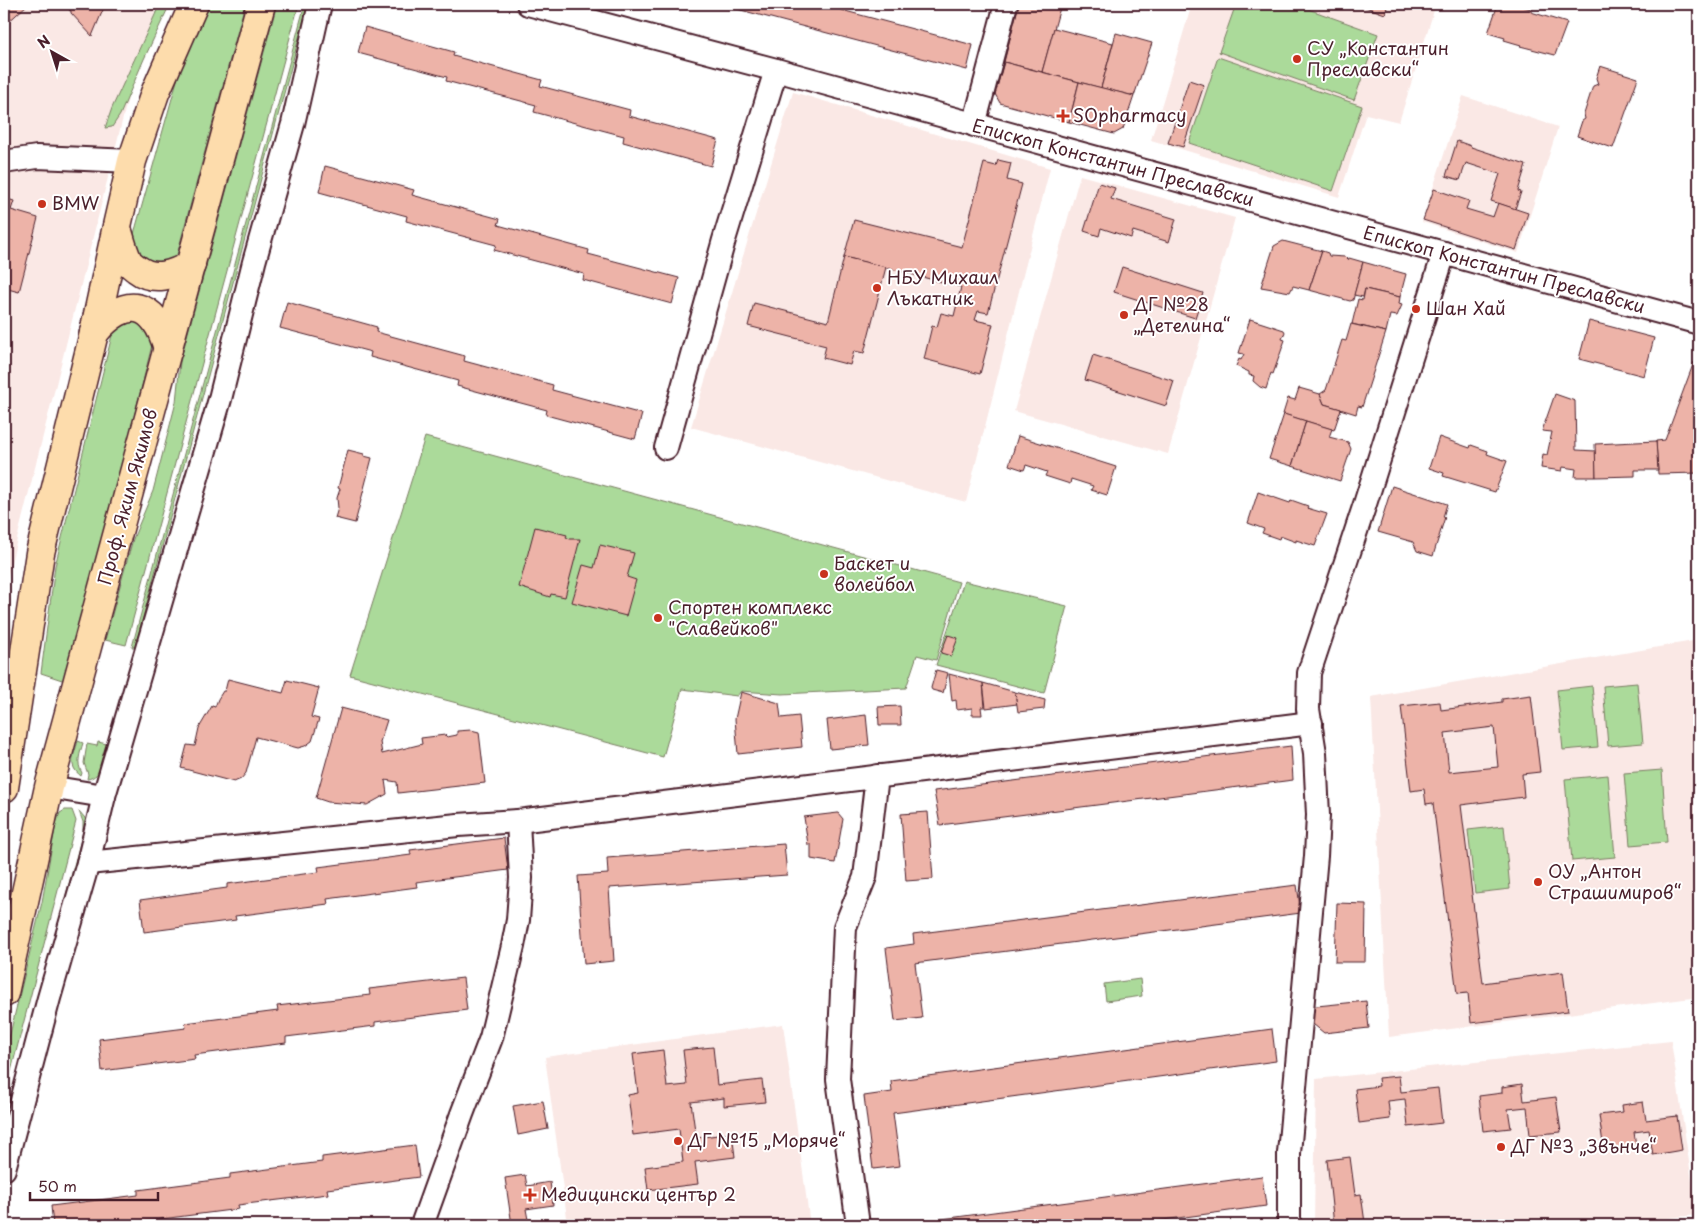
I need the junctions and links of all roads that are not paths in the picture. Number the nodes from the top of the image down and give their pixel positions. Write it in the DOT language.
graph roads {
  1 [pos="194,4"];
  2 [pos="262,4"];
  3 [pos="320,4"];
  4 [pos="528,4"];
  5 [pos="1006,4"];
  6 [pos="575,10"];
  7 [pos="776,70"];
  8 [pos="974,125"];
  9 [pos="132,161"];
  10 [pos="4,162"];
  11 [pos="117,226"];
  12 [pos="1444,253"];
  13 [pos="191,266"];
  14 [pos="1699,323"];
  15 [pos="94,333"];
  16 [pos="168,349"];
  17 [pos="666,448"];
  18 [pos="1311,723"];
  19 [pos="877,776"];
  20 [pos="4,784"];
  21 [pos="49,787"];
  22 [pos="104,796"];
  23 [pos="518,820"];
  24 [pos="88,863"];
  25 [pos="4,993"];
  26 [pos="4,1169"];
  27 [pos="422,1225"];
  28 [pos="858,1225"];
  29 [pos="1289,1225"];
  1 -- 9 [label="highway"];
  2 -- 13 [label="highway, Проф. Яким Якимов"];
  3 -- 22 [label="street"];
  4 -- 6 [label="street, Епископ Константин Преславски"];
  5 -- 8 [label="street"];
  6 -- 7 [label="street, Епископ Константин Преславски"];
  7 -- 8 [label="street, Епископ Константин Преславски"];
  7 -- 17 [label="street"];
  8 -- 12 [label="street, Епископ Константин Преславски"];
  9 -- 10 [label="street"];
  9 -- 11 [label="highway"];
  11 -- 13 [label="highway"];
  11 -- 15 [label="highway"];
  12 -- 14 [label="street, Епископ Константин Преславски"];
  12 -- 18 [label="street"];
  13 -- 16 [label="highway, Проф. Яким Якимов"];
  15 -- 16 [label="highway"];
  15 -- 20 [label="highway"];
  16 -- 21 [label="highway, Проф. Яким Якимов"];
  18 -- 19 [label="street"];
  18 -- 29 [label="street"];
  19 -- 23 [label="street"];
  19 -- 28 [label="street"];
  21 -- 22 [label="street"];
  21 -- 25 [label="highway, Проф. Яким Якимов"];
  22 -- 24 [label="street"];
  23 -- 24 [label="street"];
  23 -- 27 [label="street"];
  24 -- 26 [label="street"];
}
